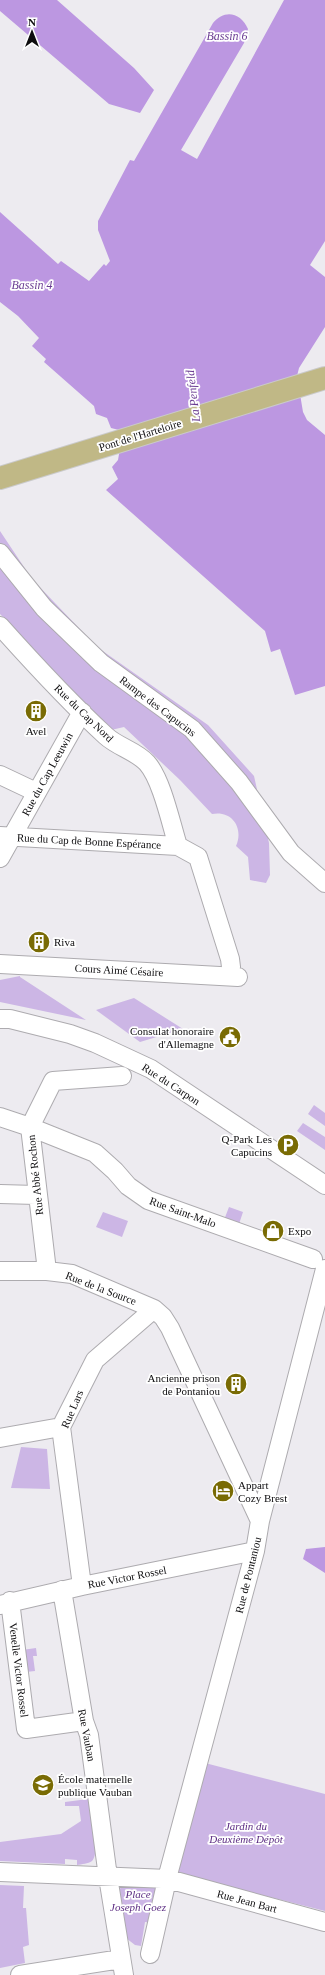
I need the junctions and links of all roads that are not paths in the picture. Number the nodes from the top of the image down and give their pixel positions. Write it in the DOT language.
graph roads {
  1 [pos="325,378"];
  2 [pos="0,478"];
  3 [pos="0,553"];
  4 [pos="0,626"];
  5 [pos="82,712"];
  6 [pos="0,775"];
  7 [pos="36,792"];
  8 [pos="6,836"];
  9 [pos="178,846"];
  10 [pos="0,858"];
  11 [pos="325,882"];
  12 [pos="0,964"];
  13 [pos="0,1018"];
  14 [pos="122,1076"];
  15 [pos="0,1117"];
  16 [pos="30,1127"];
  17 [pos="325,1185"];
  18 [pos="0,1194"];
  19 [pos="36,1194"];
  20 [pos="319,1264"];
  21 [pos="0,1271"];
  22 [pos="47,1271"];
  23 [pos="154,1309"];
  24 [pos="61,1427"];
  25 [pos="0,1438"];
  26 [pos="260,1521"];
  27 [pos="255,1551"];
  28 [pos="82,1586"];
  29 [pos="62,1590"];
  30 [pos="5,1603"];
  31 [pos="84,1721"];
  32 [pos="0,1872"];
  33 [pos="108,1877"];
  34 [pos="168,1879"];
  35 [pos="325,1922"];
  36 [pos="150,1954"];
  37 [pos="123,1967"];
  38 [pos="20,1975"];
  1 -- 2 [label="main road, Pont de l'Harteloire"];
  3 -- 11 [label="street, Rampe des Capucins"];
  4 -- 5 [label="street, Rue du Cap Nord"];
  5 -- 7 [label="street, Rue du Cap Leeuwin"];
  5 -- 9 [label="street, Rue du Cap Nord"];
  6 -- 7 [label="street"];
  7 -- 8 [label="street, Rue du Cap Leeuwin"];
  8 -- 9 [label="street, Rue du Cap de Bonne Espérance"];
  8 -- 10 [label="street, Rue du Cap Leeuwin"];
  9 -- 12 [label="street, Cours Aimé Césaire"];
  13 -- 17 [label="street, Rue du Carpon"];
  14 -- 16 [label="street, Rue Abbé Rochon"];
  15 -- 16 [label="street, Rue Saint-Malo"];
  16 -- 19 [label="street, Rue Abbé Rochon"];
  16 -- 20 [label="street, Rue Saint-Malo"];
  18 -- 19 [label="street"];
  19 -- 22 [label="street, Rue Abbé Rochon"];
  20 -- 26 [label="street, Rue de Pontaniou"];
  21 -- 22 [label="street, Rue de la Source"];
  22 -- 23 [label="street, Rue de la Source"];
  23 -- 24 [label="street, Rue Lars"];
  23 -- 26 [label="street"];
  24 -- 25 [label="street"];
  24 -- 28 [label="street, Rue Lars"];
  26 -- 27 [label="street, Rue de Pontaniou"];
  27 -- 28 [label="street, Rue Victor Rossel"];
  27 -- 34 [label="street, Rue de Pontaniou"];
  28 -- 29 [label="street, Rue Victor Rossel"];
  29 -- 30 [label="street, Rue Victor Rossel"];
  29 -- 31 [label="street, Rue Vauban"];
  30 -- 31 [label="street, Venelle Victor Rossel"];
  31 -- 33 [label="street, Rue Vauban"];
  32 -- 33 [label="street"];
  33 -- 34 [label="street"];
  33 -- 37 [label="street, Rue Vauban"];
  34 -- 35 [label="street, Rue Jean Bart"];
  34 -- 36 [label="street"];
  37 -- 38 [label="street"];
}
